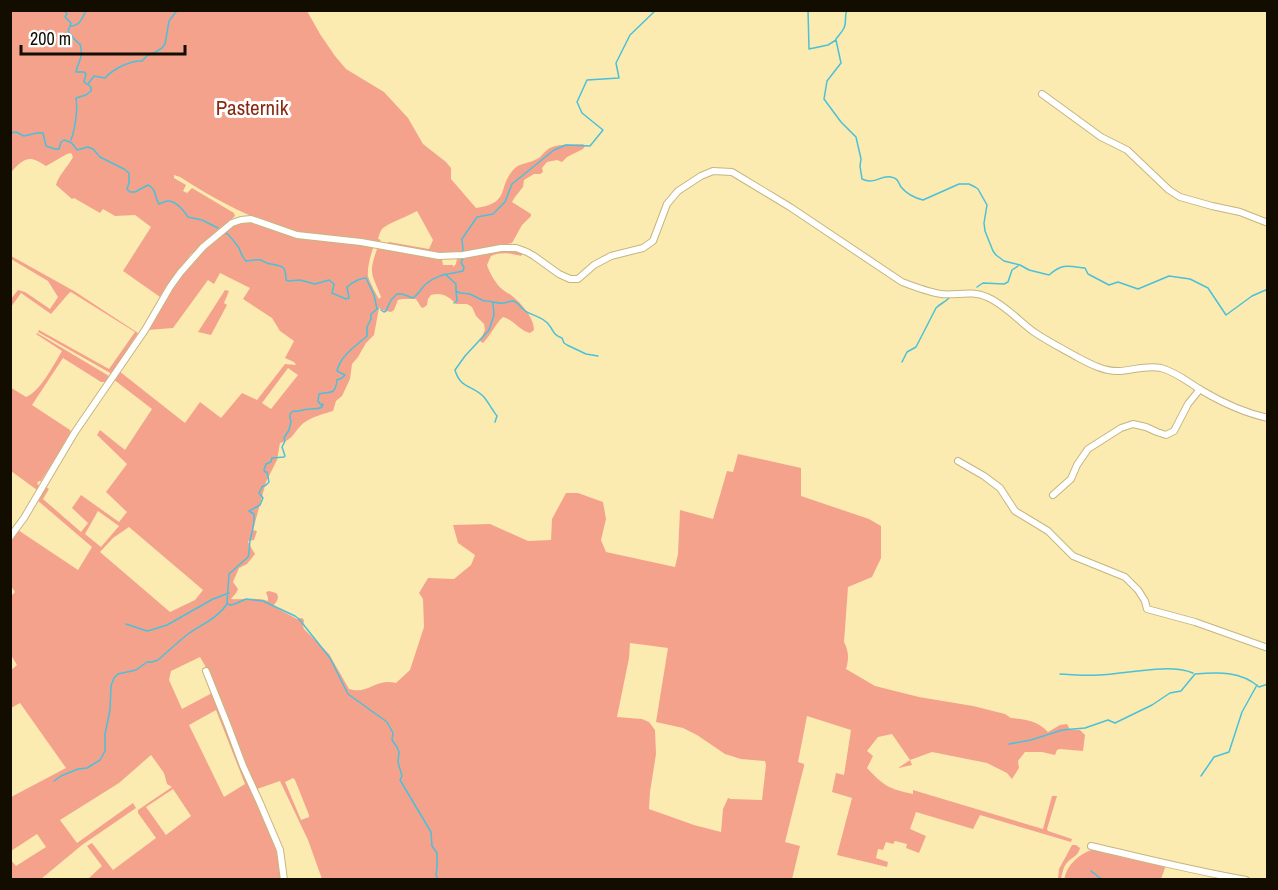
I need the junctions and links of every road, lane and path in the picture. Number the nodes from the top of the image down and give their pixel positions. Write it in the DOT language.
graph roads {
  1 [pos="1042,94"];
  2 [pos="1268,223"];
  3 [pos="1200,389"];
  4 [pos="1268,418"];
  5 [pos="958,461"];
  6 [pos="1053,495"];
  7 [pos="10,537"];
  8 [pos="1268,648"];
  9 [pos="206,671"];
  10 [pos="1091,846"];
  11 [pos="284,879"];
  12 [pos="1246,879"];
  1 -- 2 [label="street"];
  3 -- 4 [label="street"];
  3 -- 6 [label="street"];
  3 -- 7 [label="street"];
  5 -- 8 [label="street"];
  9 -- 11 [label="street"];
  10 -- 12 [label="street"];
}
